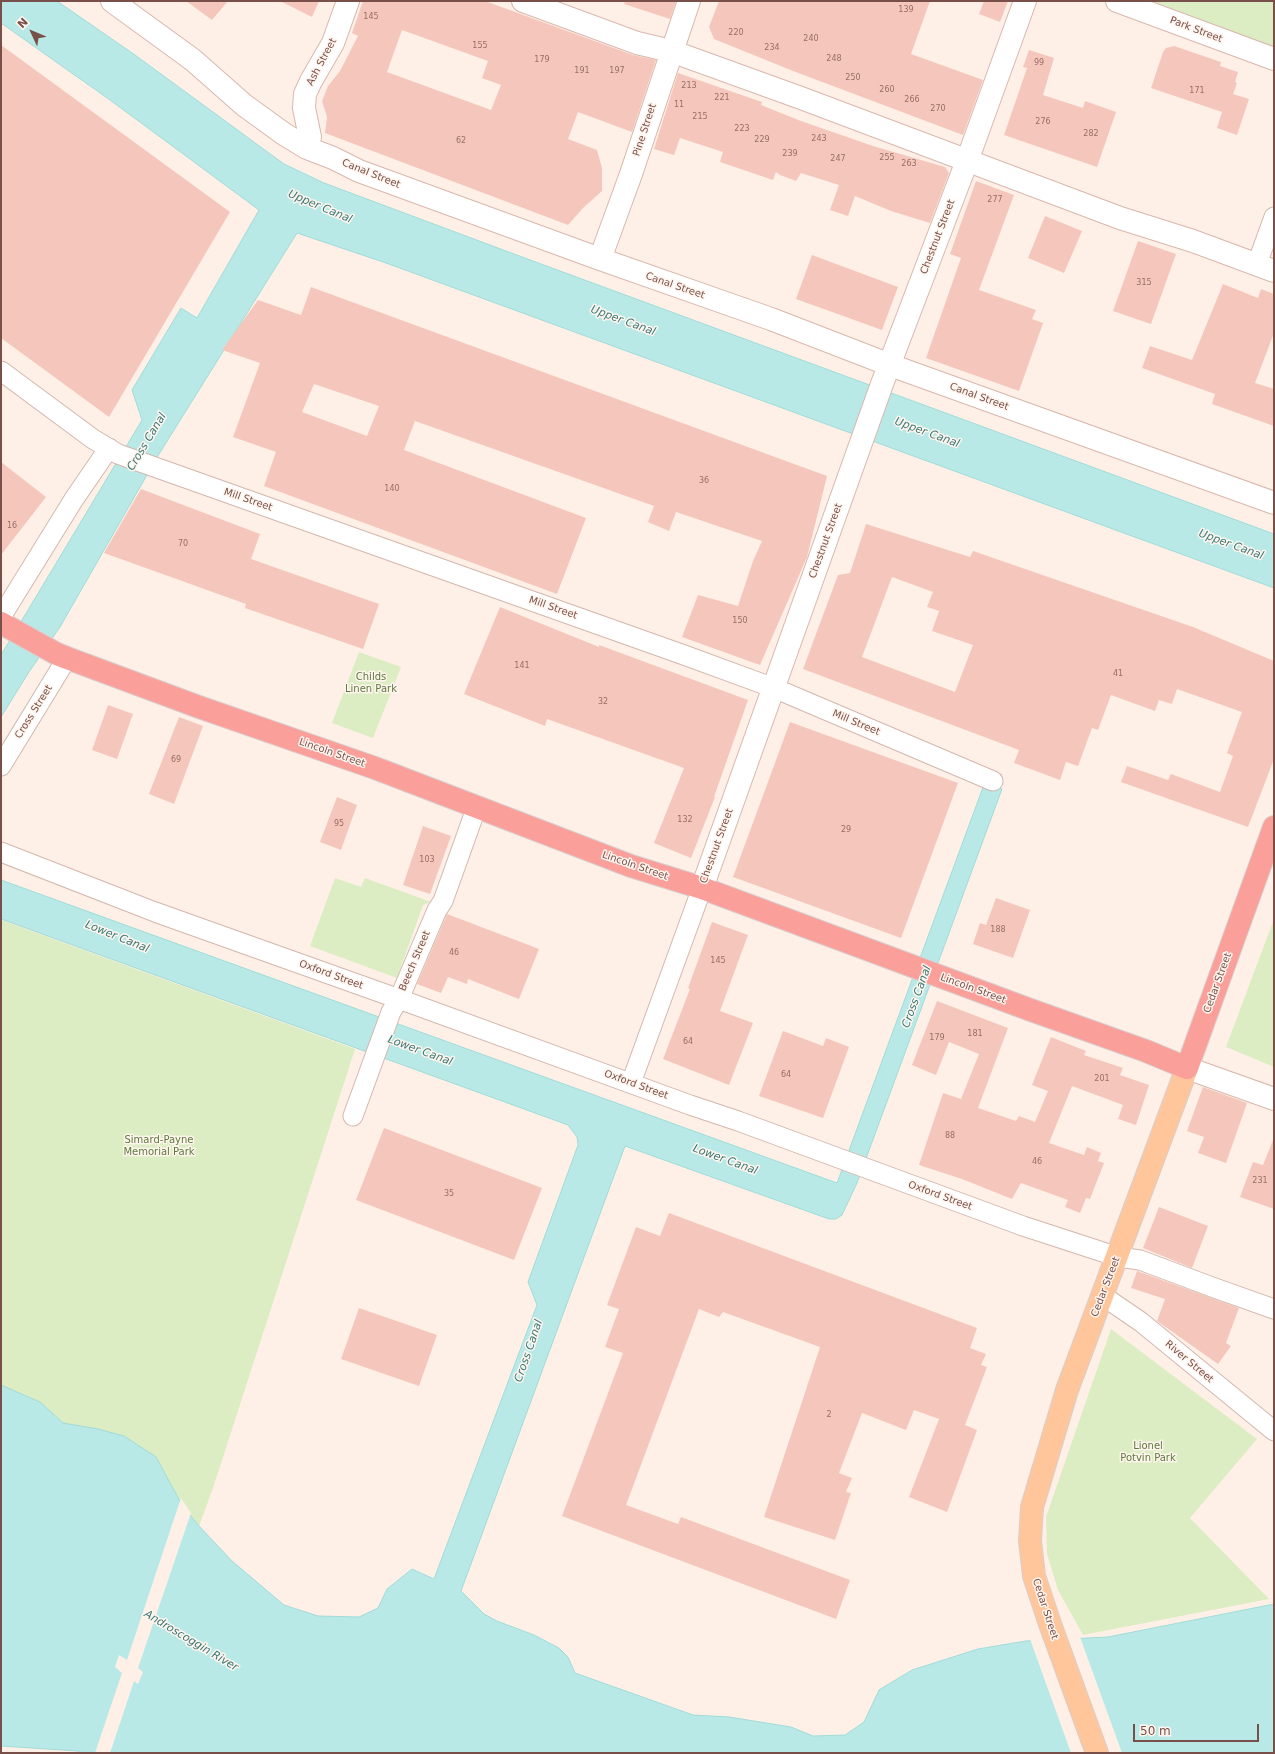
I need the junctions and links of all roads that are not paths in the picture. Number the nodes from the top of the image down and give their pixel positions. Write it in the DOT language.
graph roads {
  1 [pos="112,1"];
  2 [pos="348,1"];
  3 [pos="523,1"];
  4 [pos="689,1"];
  5 [pos="1025,1"];
  6 [pos="1117,1"];
  7 [pos="671,51"];
  8 [pos="1274,59"];
  9 [pos="307,148"];
  10 [pos="967,161"];
  11 [pos="1274,217"];
  12 [pos="600,260"];
  13 [pos="1266,267"];
  14 [pos="1,372"];
  15 [pos="886,374"];
  16 [pos="114,451"];
  17 [pos="1274,503"];
  18 [pos="3,622"];
  19 [pos="62,656"];
  20 [pos="774,688"];
  21 [pos="1,766"];
  22 [pos="993,781"];
  23 [pos="476,806"];
  24 [pos="1274,827"];
  25 [pos="1,852"];
  26 [pos="702,888"];
  27 [pos="395,1005"];
  28 [pos="1187,1068"];
  29 [pos="631,1083"];
  30 [pos="1274,1099"];
  31 [pos="353,1116"];
  32 [pos="1118,1257"];
  33 [pos="1103,1296"];
  34 [pos="1274,1309"];
  35 [pos="1274,1431"];
  36 [pos="1097,1753"];
  1 -- 9 [label="main road, Canal Street"];
  2 -- 9 [label="main road, Ash Street"];
  3 -- 7 [label="main road"];
  4 -- 7 [label="main road, Pine Street"];
  5 -- 10 [label="main road, Chestnut Street"];
  6 -- 8 [label="main road, Park Street"];
  7 -- 10 [label="main road"];
  7 -- 12 [label="main road, Pine Street"];
  9 -- 12 [label="main road, Canal Street"];
  10 -- 13 [label="main road"];
  10 -- 15 [label="main road, Chestnut Street"];
  11 -- 13 [label="street"];
  12 -- 15 [label="main road, Canal Street"];
  14 -- 16 [label="street, Mill Street"];
  15 -- 17 [label="main road, Canal Street"];
  15 -- 20 [label="main road, Chestnut Street"];
  16 -- 18 [label="street"];
  16 -- 20 [label="street, Mill Street"];
  18 -- 19 [label="highway, Lincoln Street"];
  19 -- 21 [label="street, Cross Street"];
  19 -- 23 [label="highway, Lincoln Street"];
  20 -- 22 [label="street, Mill Street"];
  20 -- 26 [label="main road, Chestnut Street"];
  23 -- 26 [label="highway, Lincoln Street"];
  23 -- 27 [label="street, Beech Street"];
  24 -- 28 [label="highway, Cedar Street"];
  25 -- 27 [label="street, Oxford Street"];
  26 -- 28 [label="highway, Lincoln Street"];
  26 -- 29 [label="street, Chestnut Street"];
  27 -- 29 [label="street, Oxford Street"];
  27 -- 31 [label="street, Beech Street"];
  28 -- 30 [label="main road, Lincoln Street"];
  28 -- 32 [label="main road, Cedar Street"];
  29 -- 32 [label="street, Oxford Street"];
  32 -- 33 [label="main road, Cedar Street"];
  32 -- 34 [label="street, Oxford Street"];
  33 -- 35 [label="street, River Street"];
  33 -- 36 [label="main road, Cedar Street"];
}
